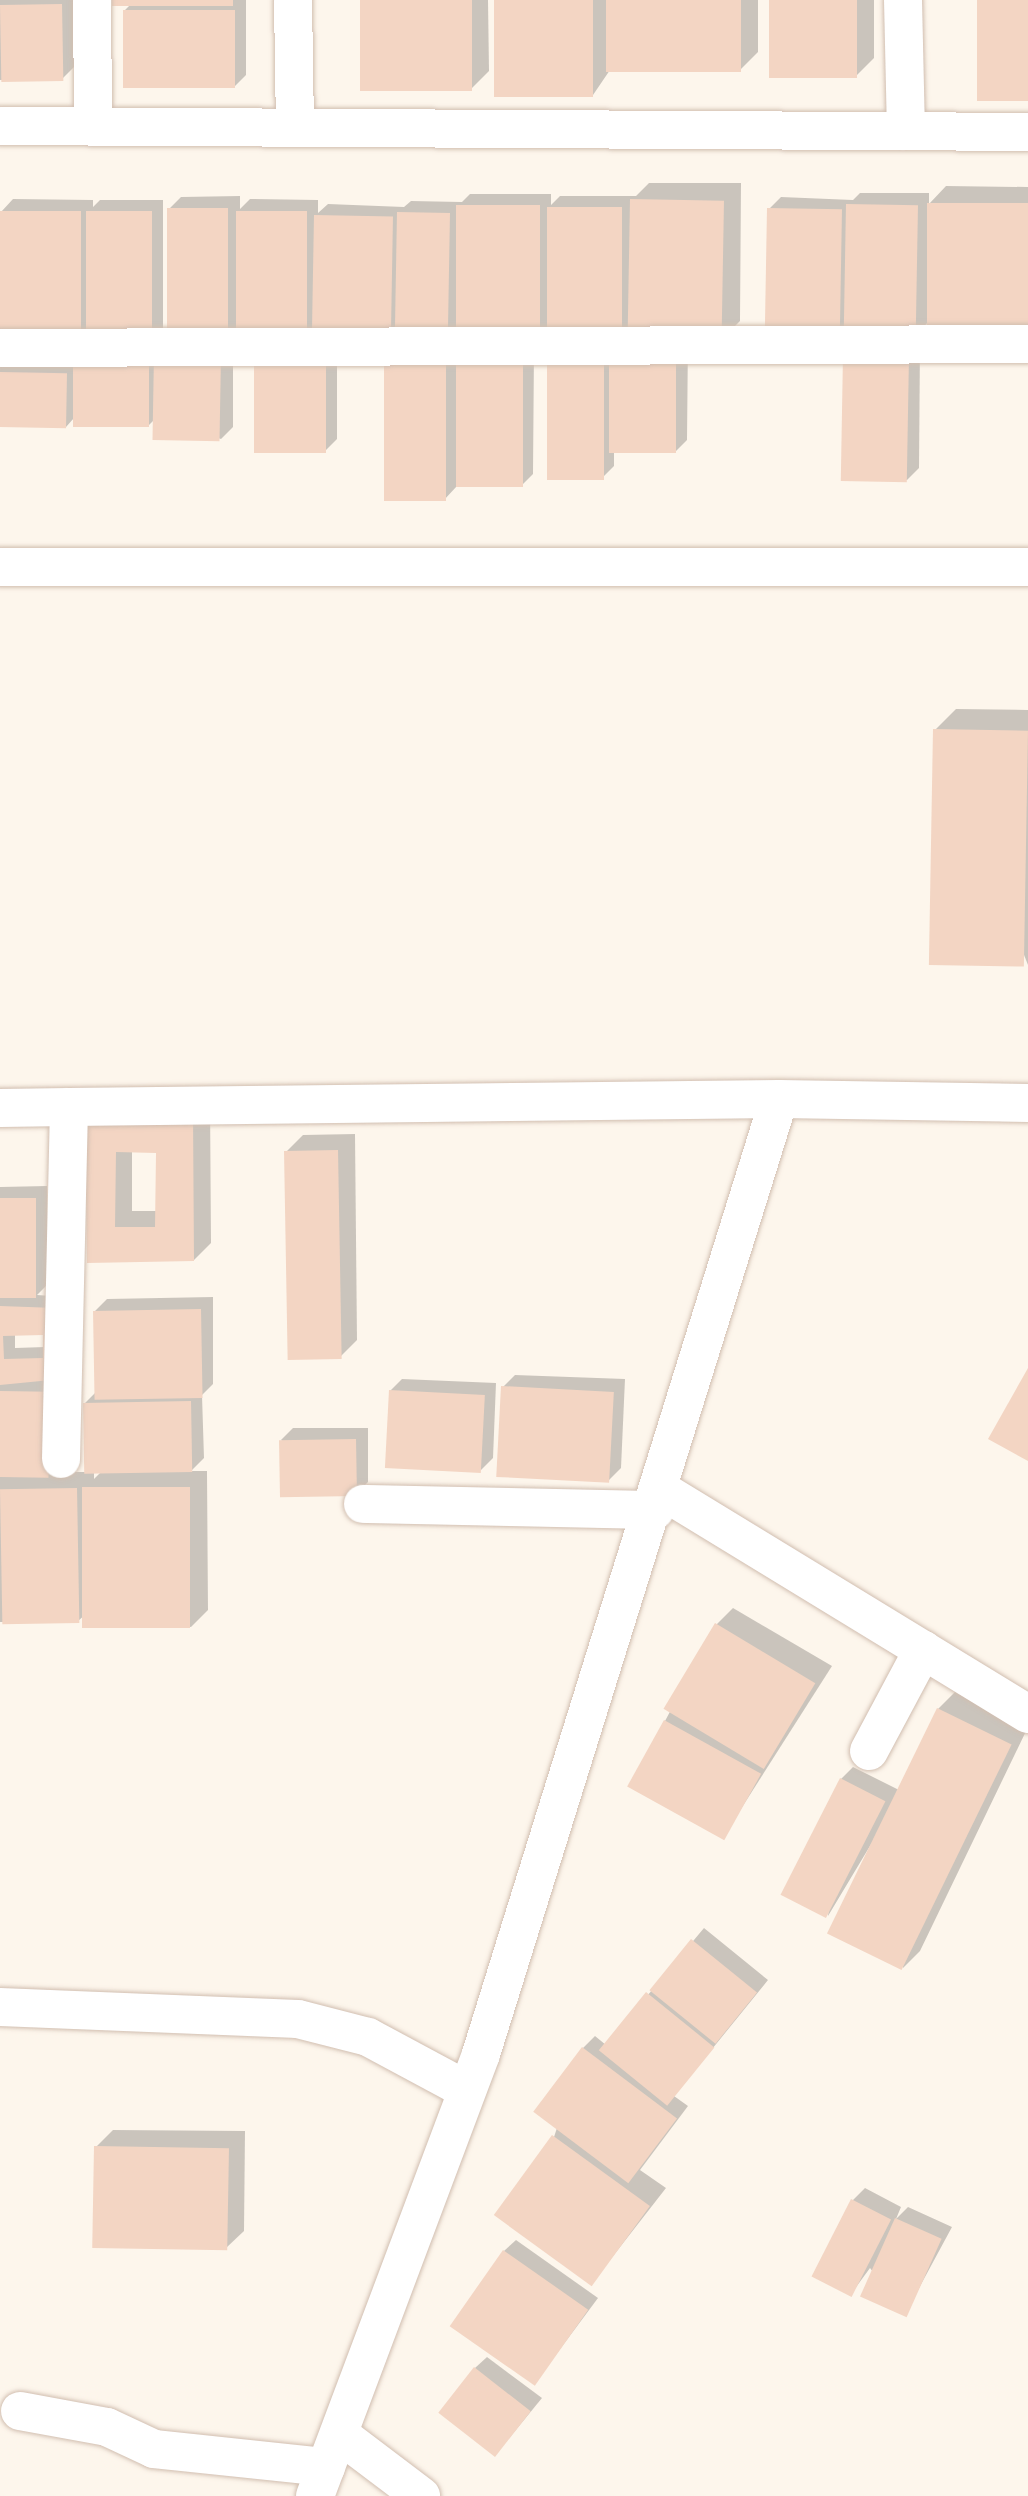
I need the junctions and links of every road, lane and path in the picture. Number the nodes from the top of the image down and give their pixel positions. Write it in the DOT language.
graph roads {
  1 [pos="92,0"];
  2 [pos="293,0"];
  3 [pos="903,0"];
  4 [pos="0,126"];
  5 [pos="93,126"];
  6 [pos="295,127"];
  7 [pos="906,131"];
  8 [pos="1028,132"];
  9 [pos="1028,344"];
  10 [pos="0,348"];
  11 [pos="0,567"];
  12 [pos="1028,567"];
  13 [pos="779,1099"];
  14 [pos="1028,1103"];
  15 [pos="69,1107"];
  16 [pos="0,1108"];
  17 [pos="61,1459"];
  18 [pos="658,1500"];
  19 [pos="363,1504"];
  20 [pos="923,1650"];
  21 [pos="1028,1714"];
  22 [pos="869,1751"];
  23 [pos="0,2007"];
  24 [pos="467,2090"];
  25 [pos="20,2411"];
  26 [pos="326,2466"];
  27 [pos="421,2496"];
  1 -- 5 [label="street"];
  2 -- 6 [label="street"];
  3 -- 7 [label="street"];
  4 -- 5 [label="street"];
  5 -- 6 [label="street"];
  6 -- 7 [label="street"];
  7 -- 8 [label="street"];
  9 -- 10 [label="street"];
  11 -- 12 [label="street"];
  13 -- 14 [label="street"];
  13 -- 15 [label="street"];
  13 -- 18 [label="street"];
  15 -- 16 [label="street"];
  15 -- 17 [label="street"];
  18 -- 19 [label="street"];
  18 -- 20 [label="street"];
  18 -- 24 [label="street"];
  20 -- 21 [label="street"];
  20 -- 22 [label="street"];
  23 -- 24 [label="street"];
  24 -- 26 [label="street"];
  25 -- 26 [label="street"];
  26 -- 27 [label="street"];
}
